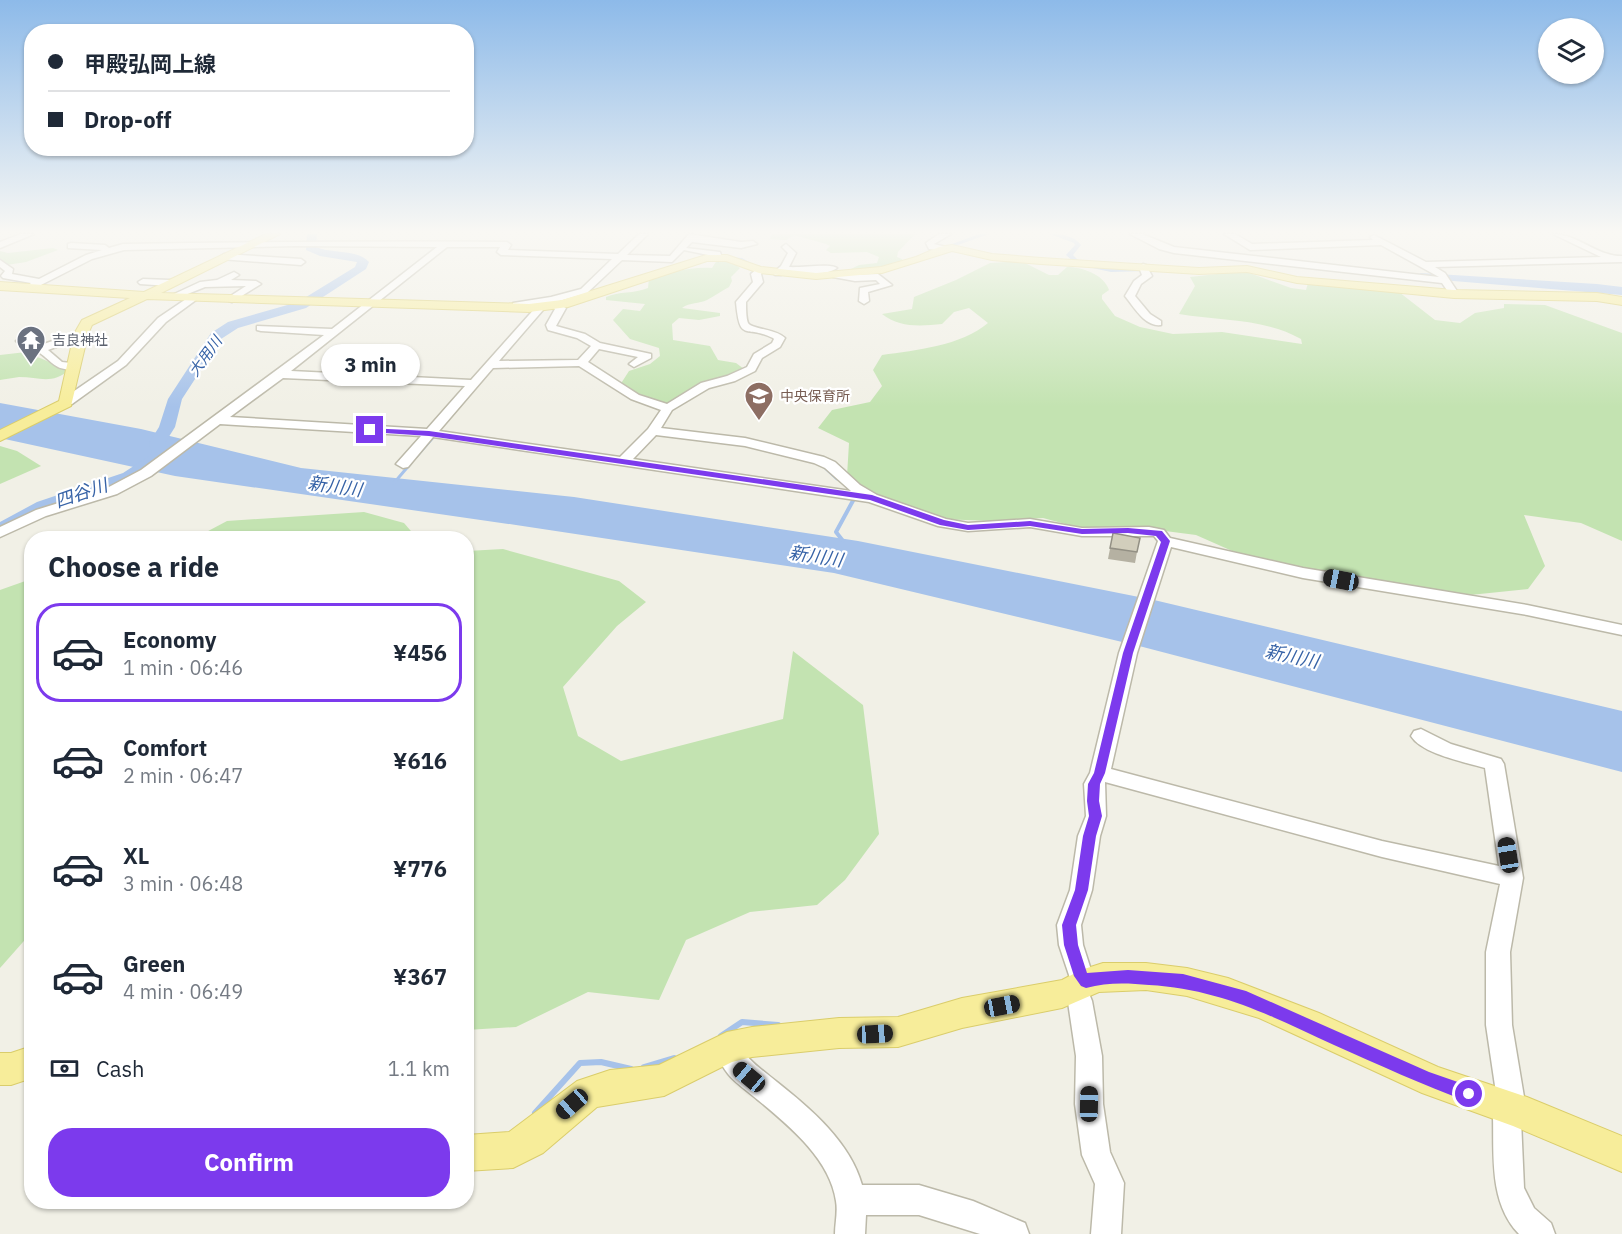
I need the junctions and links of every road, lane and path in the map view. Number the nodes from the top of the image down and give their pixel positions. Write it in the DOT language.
graph roads {
  1 [pos="145,292"];
  2 [pos="149,292"];
  3 [pos="185,292"];
  4 [pos="244,292"];
  5 [pos="384,292"];
  6 [pos="583,292"];
  7 [pos="594,292"];
  8 [pos="750,292"];
  9 [pos="863,292"];
  10 [pos="1134,292"];
  11 [pos="1429,292"];
  12 [pos="1452,292"];
  13 [pos="1454,294"];
  14 [pos="175,296"];
  15 [pos="195,297"];
  16 [pos="233,298"];
  17 [pos="864,301"];
  18 [pos="1622,301"];
  19 [pos="371,302"];
  20 [pos="553,304"];
  21 [pos="1157,323"];
  22 [pos="261,328"];
  23 [pos="334,332"];
  24 [pos="81,334"];
  25 [pos="21,341"];
  26 [pos="597,345"];
  27 [pos="41,349"];
  28 [pos="580,363"];
  29 [pos="634,364"];
  30 [pos="489,365"];
  31 [pos="75,366"];
  32 [pos="279,374"];
  33 [pos="472,382"];
  34 [pos="62,405"];
  35 [pos="668,408"];
  36 [pos="218,420"];
  37 [pos="653,431"];
  38 [pos="434,434"];
  39 [pos="0,436"];
  40 [pos="623,462"];
  41 [pos="403,464"];
  42 [pos="872,498"];
  43 [pos="0,533"];
  44 [pos="1163,547"];
  45 [pos="1622,630"];
  46 [pos="1421,736"];
  47 [pos="1100,773"];
  48 [pos="1512,878"];
  49 [pos="1081,986"];
  50 [pos="727,1048"];
  51 [pos="24,1065"];
  52 [pos="0,1069"];
  53 [pos="1512,1109"];
  54 [pos="474,1152"];
  55 [pos="1622,1154"];
  56 [pos="851,1200"];
  57 [pos="850,1234"];
  58 [pos="1014,1234"];
  59 [pos="1106,1234"];
  60 [pos="1540,1234"];
  1 -- 24 [label="main road"];
  2 -- 14 [label="main road"];
  3 -- 14 [label="street"];
  4 -- 16 [label="street"];
  5 -- 19 [label="street"];
  6 -- 20 [label="street"];
  7 -- 20 [label="main road"];
  8 -- 35 [label="street"];
  9 -- 17 [label="street"];
  10 -- 21 [label="street"];
  11 -- 13 [label="main road"];
  12 -- 13 [label="street"];
  13 -- 18 [label="main road"];
  14 -- 15 [label="main road"];
  15 -- 16 [label="main road"];
  15 -- 34 [label="street"];
  16 -- 19 [label="main road"];
  19 -- 20 [label="main road"];
  19 -- 23 [label="street"];
  20 -- 26 [label="street"];
  20 -- 30 [label="street"];
  22 -- 23 [label="street"];
  23 -- 32 [label="street"];
  24 -- 27 [label="street"];
  24 -- 31 [label="main road"];
  25 -- 27 [label="street"];
  26 -- 28 [label="street"];
  26 -- 29 [label="street"];
  27 -- 31 [label="street"];
  28 -- 30 [label="street"];
  28 -- 35 [label="street"];
  30 -- 33 [label="street"];
  31 -- 34 [label="main road"];
  32 -- 33 [label="street"];
  32 -- 36 [label="street"];
  33 -- 38 [label="street"];
  34 -- 39 [label="main road"];
  35 -- 37 [label="street"];
  36 -- 38 [label="street"];
  36 -- 43 [label="street"];
  37 -- 40 [label="street"];
  37 -- 42 [label="street"];
  38 -- 40 [label="street"];
  38 -- 41 [label="street"];
  40 -- 42 [label="street"];
  42 -- 44 [label="street"];
  44 -- 45 [label="street"];
  44 -- 47 [label="street"];
  46 -- 48 [label="street"];
  47 -- 48 [label="street"];
  47 -- 49 [label="street"];
  48 -- 53 [label="street"];
  49 -- 50 [label="main road"];
  49 -- 53 [label="main road"];
  49 -- 59 [label="street"];
  50 -- 54 [label="main road"];
  50 -- 56 [label="street"];
  51 -- 52 [label="main road"];
  53 -- 55 [label="main road"];
  53 -- 60 [label="street"];
  56 -- 57 [label="street"];
  56 -- 58 [label="street"];
}
